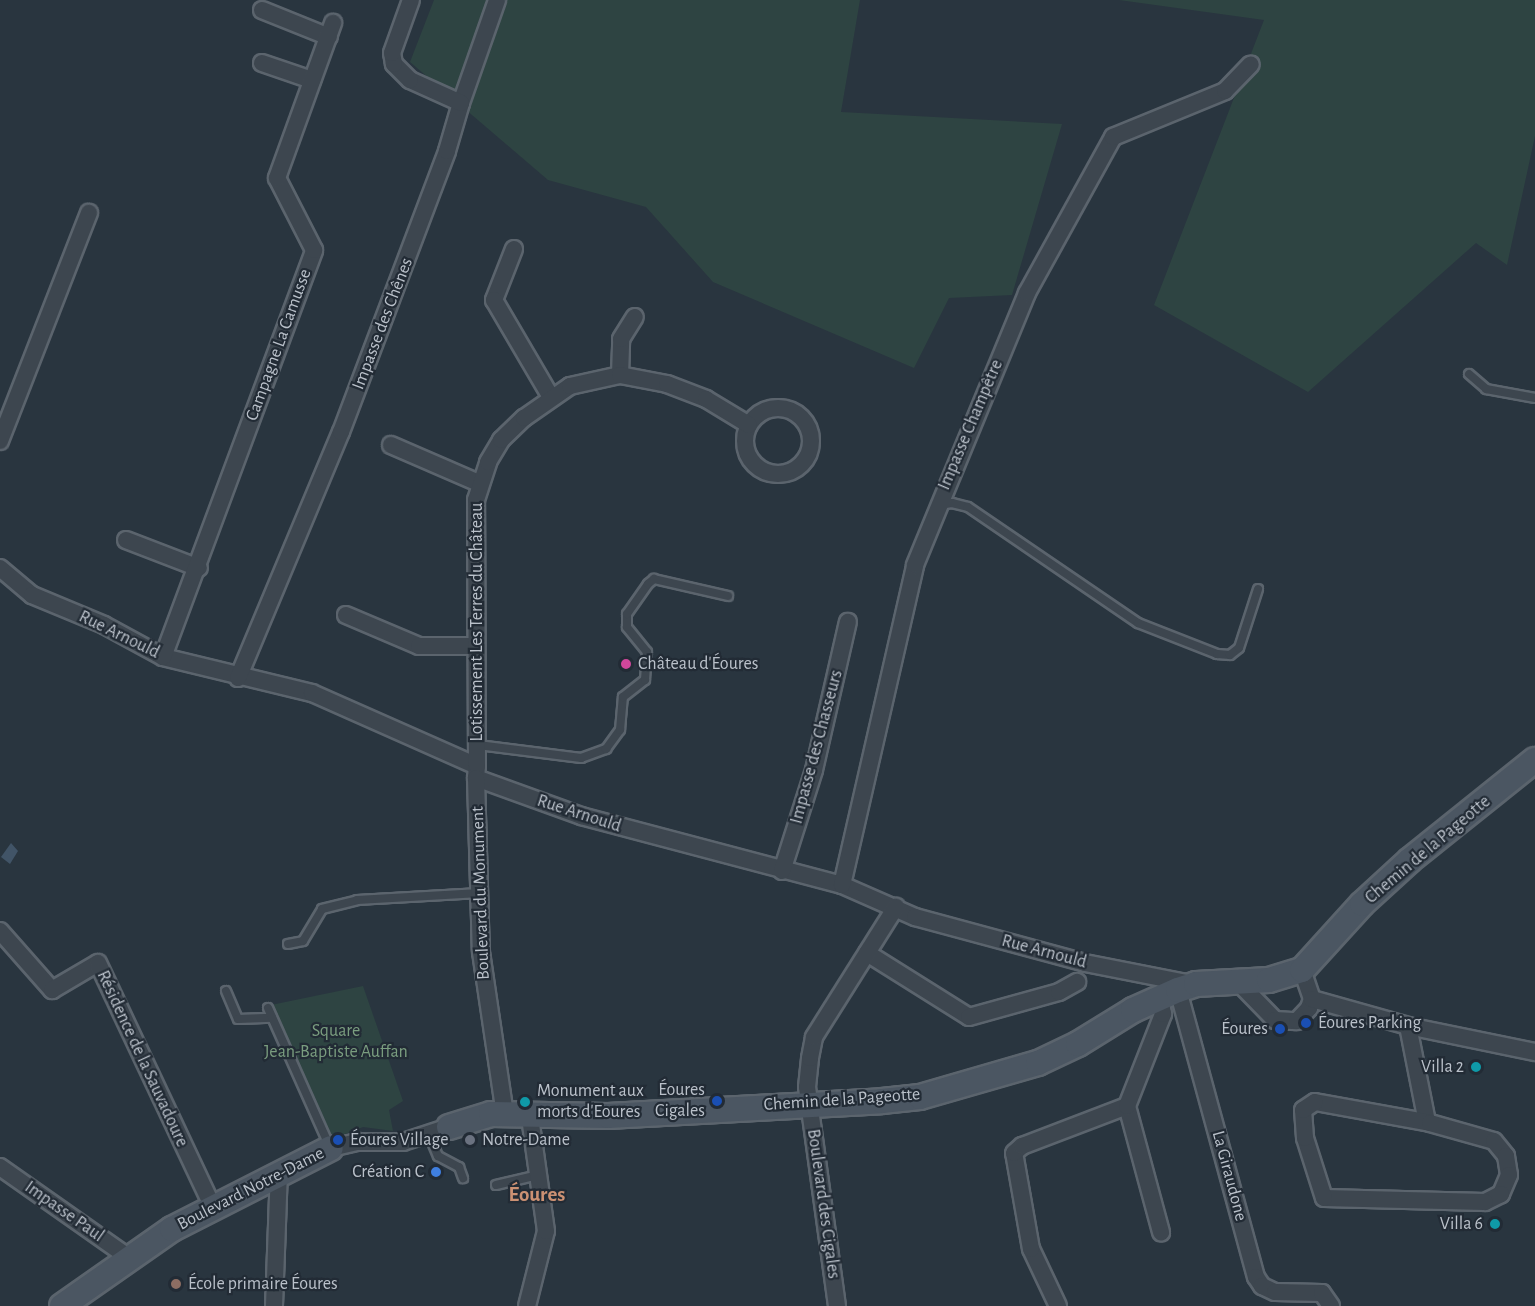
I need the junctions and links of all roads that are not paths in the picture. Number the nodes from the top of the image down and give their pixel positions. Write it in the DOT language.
graph roads {
  1 [pos="411,0"];
  2 [pos="497,0"];
  3 [pos="262,10"];
  4 [pos="262,63"];
  5 [pos="1251,64"];
  6 [pos="312,81"];
  7 [pos="461,103"];
  8 [pos="89,213"];
  9 [pos="514,249"];
  10 [pos="635,317"];
  11 [pos="1469,374"];
  12 [pos="620,375"];
  13 [pos="552,397"];
  14 [pos="1535,398"];
  15 [pos="749,426"];
  16 [pos="0,441"];
  17 [pos="391,445"];
  18 [pos="479,483"];
  19 [pos="937,506"];
  20 [pos="126,540"];
  21 [pos="0,568"];
  22 [pos="199,568"];
  23 [pos="1258,589"];
  24 [pos="728,596"];
  25 [pos="346,615"];
  26 [pos="848,622"];
  27 [pos="475,646"];
  28 [pos="163,657"];
  29 [pos="238,678"];
  30 [pos="478,745"];
  31 [pos="1535,760"];
  32 [pos="477,772"];
  33 [pos="782,871"];
  34 [pos="842,885"];
  35 [pos="480,893"];
  36 [pos="896,907"];
  37 [pos="0,931"];
  38 [pos="288,944"];
  39 [pos="867,953"];
  40 [pos="1302,970"];
  41 [pos="1077,982"];
  42 [pos="1239,982"];
  43 [pos="226,991"];
  44 [pos="1178,991"];
  45 [pos="1312,999"];
  46 [pos="268,1008"];
  47 [pos="272,1018"];
  48 [pos="1408,1026"];
  49 [pos="1535,1052"];
  50 [pos="809,1103"];
  51 [pos="1127,1107"];
  52 [pos="505,1114"];
  53 [pos="530,1117"];
  54 [pos="1426,1122"];
  55 [pos="439,1131"];
  56 [pos="331,1148"];
  57 [pos="0,1167"];
  58 [pos="279,1172"];
  59 [pos="538,1175"];
  60 [pos="463,1178"];
  61 [pos="496,1185"];
  62 [pos="213,1207"];
  63 [pos="1161,1232"];
  64 [pos="128,1257"];
  65 [pos="62,1306"];
  66 [pos="274,1306"];
  67 [pos="527,1306"];
  68 [pos="837,1306"];
  69 [pos="1059,1306"];
  70 [pos="1331,1306"];
  1 -- 7 [label="street"];
  2 -- 7 [label="street, Impasse des Chênes"];
  3 -- 6 [label="street, Campagne La Camusse"];
  4 -- 6 [label="street"];
  5 -- 19 [label="street, Impasse Champêtre"];
  6 -- 22 [label="street, Campagne La Camusse"];
  7 -- 29 [label="street, Impasse des Chênes"];
  8 -- 16 [label="street"];
  9 -- 13 [label="street"];
  10 -- 12 [label="street"];
  11 -- 14 [label="lane"];
  12 -- 13 [label="street, Lotissement Les Terres du Château"];
  12 -- 15 [label="street, Lotissement Les Terres du Château"];
  13 -- 18 [label="street, Lotissement Les Terres du Château"];
  17 -- 18 [label="street"];
  18 -- 27 [label="street, Lotissement Les Terres du Château"];
  19 -- 23 [label="lane"];
  19 -- 34 [label="street, Impasse Champêtre"];
  20 -- 22 [label="street"];
  21 -- 28 [label="street, Rue Arnould"];
  22 -- 28 [label="street, Campagne La Camusse"];
  24 -- 30 [label="lane"];
  25 -- 27 [label="street"];
  26 -- 33 [label="street, Impasse des Chasseurs"];
  27 -- 30 [label="street, Lotissement Les Terres du Château"];
  28 -- 29 [label="street, Rue Arnould"];
  29 -- 32 [label="street, Rue Arnould"];
  30 -- 32 [label="street, Lotissement Les Terres du Château"];
  31 -- 40 [label="street, Chemin de la Pageotte"];
  32 -- 33 [label="street, Rue Arnould"];
  32 -- 35 [label="street, Boulevard du Monument"];
  33 -- 34 [label="street, Rue Arnould"];
  34 -- 36 [label="street, Rue Arnould"];
  35 -- 38 [label="lane"];
  35 -- 52 [label="street, Boulevard du Monument"];
  36 -- 39 [label="street, Boulevard des Cigales"];
  36 -- 44 [label="street, Rue Arnould"];
  37 -- 62 [label="street, Résidence de la Sauvadoure"];
  39 -- 41 [label="street"];
  39 -- 50 [label="street, Boulevard des Cigales"];
  40 -- 42 [label="street, Chemin de la Pageotte"];
  40 -- 45 [label="street"];
  42 -- 44 [label="street, Chemin de la Pageotte"];
  42 -- 45 [label="street"];
  43 -- 47 [label="lane"];
  44 -- 50 [label="street, Chemin de la Pageotte"];
  44 -- 51 [label="street"];
  44 -- 70 [label="street, La Giraudone"];
  45 -- 48 [label="street"];
  46 -- 47 [label="lane"];
  47 -- 56 [label="lane"];
  48 -- 49 [label="street"];
  48 -- 54 [label="street"];
  50 -- 53 [label="street, Chemin de la Pageotte"];
  50 -- 68 [label="street, Boulevard des Cigales"];
  51 -- 63 [label="street"];
  51 -- 69 [label="street"];
  52 -- 53 [label="street, Boulevard Notre-Dame"];
  52 -- 55 [label="street, Boulevard Notre-Dame"];
  53 -- 59 [label="street"];
  54 -- 54 [label="street"];
  55 -- 56 [label="street, Boulevard Notre-Dame"];
  55 -- 60 [label="lane"];
  56 -- 58 [label="street, Boulevard Notre-Dame"];
  57 -- 64 [label="street, Impasse Paul"];
  58 -- 62 [label="street, Boulevard Notre-Dame"];
  58 -- 66 [label="street"];
  59 -- 61 [label="lane"];
  59 -- 67 [label="street"];
  62 -- 64 [label="street, Boulevard Notre-Dame"];
  64 -- 65 [label="street, Boulevard Notre-Dame"];
}
